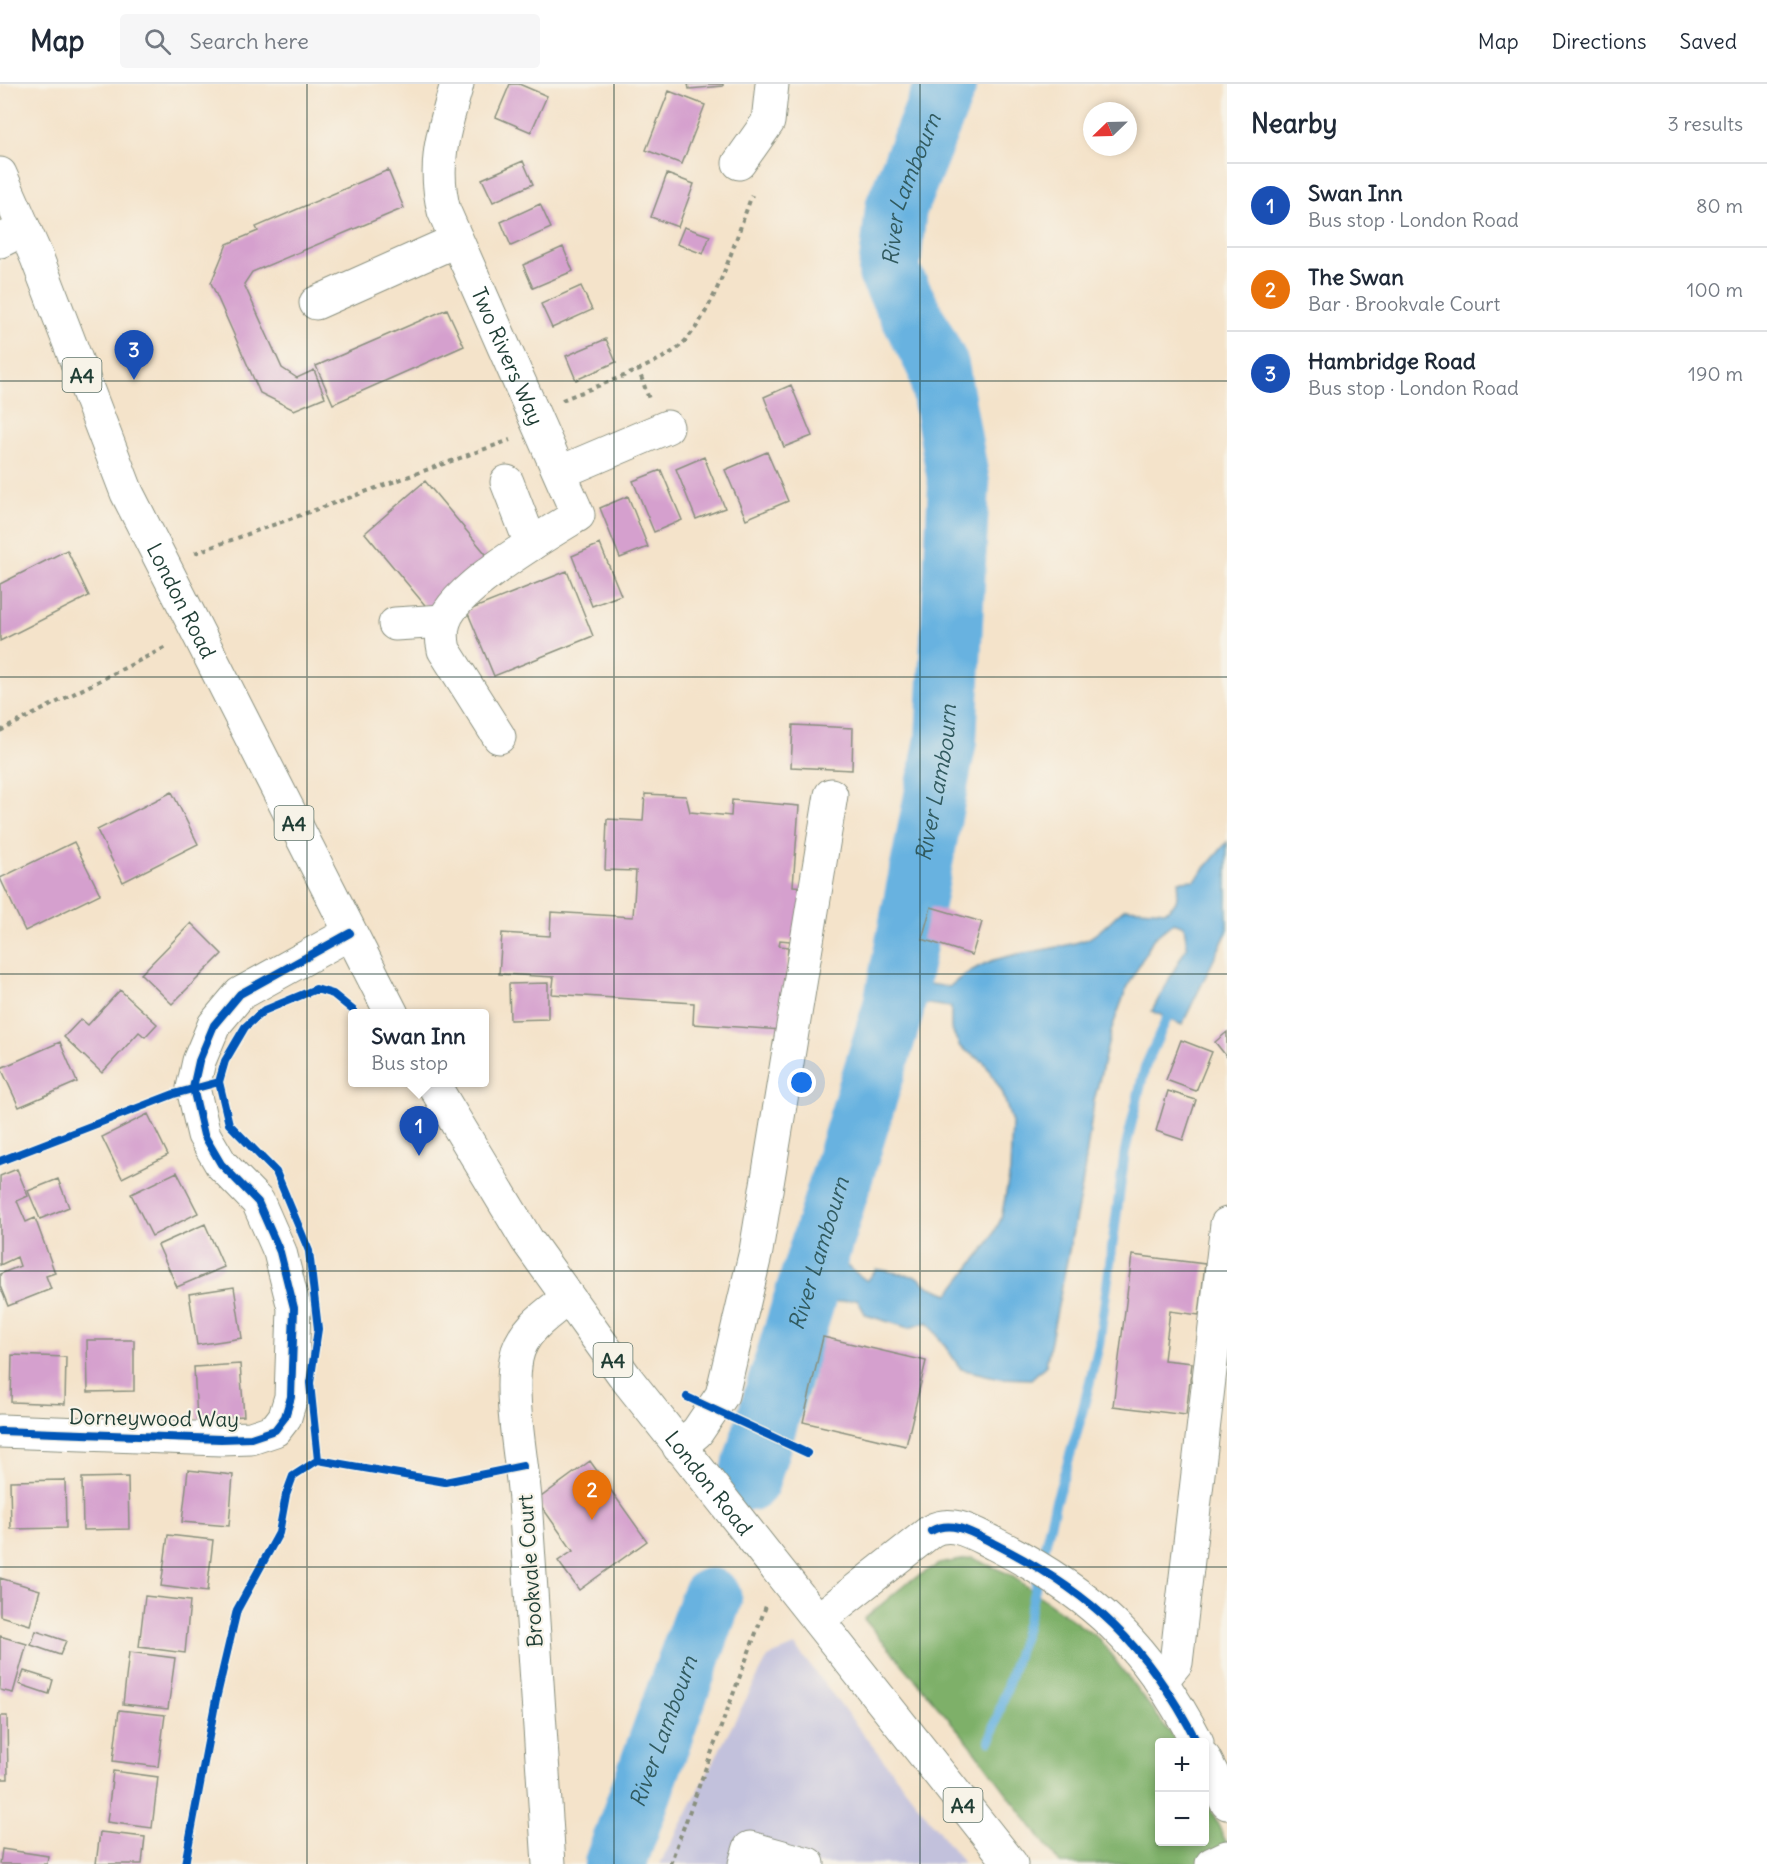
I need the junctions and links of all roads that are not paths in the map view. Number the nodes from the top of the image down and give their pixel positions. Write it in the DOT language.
graph roads {
  1 [pos="457,84"];
  2 [pos="772,84"];
  3 [pos="744,157"];
  4 [pos="0,174"];
  5 [pos="12,235"];
  6 [pos="455,241"];
  7 [pos="316,303"];
  8 [pos="667,427"];
  9 [pos="561,472"];
  10 [pos="507,482"];
  11 [pos="531,544"];
  12 [pos="444,621"];
  13 [pos="395,624"];
  14 [pos="499,736"];
  15 [pos="831,795"];
  16 [pos="350,933"];
  17 [pos="389,1009"];
  18 [pos="434,1087"];
  19 [pos="1227,1224"];
  20 [pos="568,1298"];
  21 [pos="0,1431"];
  22 [pos="679,1447"];
  23 [pos="818,1620"];
  24 [pos="1162,1680"];
  25 [pos="1194,1738"];
  26 [pos="1209,1768"];
  27 [pos="1227,1803"];
  28 [pos="1227,1857"];
  29 [pos="549,1864"];
  30 [pos="745,1864"];
  31 [pos="808,1864"];
  32 [pos="1011,1864"];
  33 [pos="1212,1864"];
  1 -- 6 [label="street, Two Rivers Way"];
  2 -- 3 [label="street"];
  4 -- 5 [label="street, London Road / A4"];
  5 -- 16 [label="street, London Road / A4"];
  6 -- 7 [label="street"];
  6 -- 9 [label="street, Two Rivers Way"];
  8 -- 9 [label="street"];
  9 -- 11 [label="street, Two Rivers Way"];
  10 -- 11 [label="street"];
  11 -- 12 [label="street, Two Rivers Way"];
  12 -- 13 [label="street"];
  12 -- 14 [label="street"];
  15 -- 22 [label="street"];
  16 -- 17 [label="street, London Road / A4"];
  16 -- 21 [label="street, Dorneywood Way"];
  18 -- 20 [label="street, London Road / A4"];
  19 -- 24 [label="street"];
  20 -- 22 [label="street, London Road / A4"];
  20 -- 29 [label="street, Brookvale Court"];
  22 -- 23 [label="street, London Road / A4"];
  23 -- 24 [label="street"];
  23 -- 32 [label="street, London Road / A4"];
  24 -- 25 [label="street"];
  26 -- 27 [label="street"];
  28 -- 33 [label="street"];
  30 -- 31 [label="street"];
}
